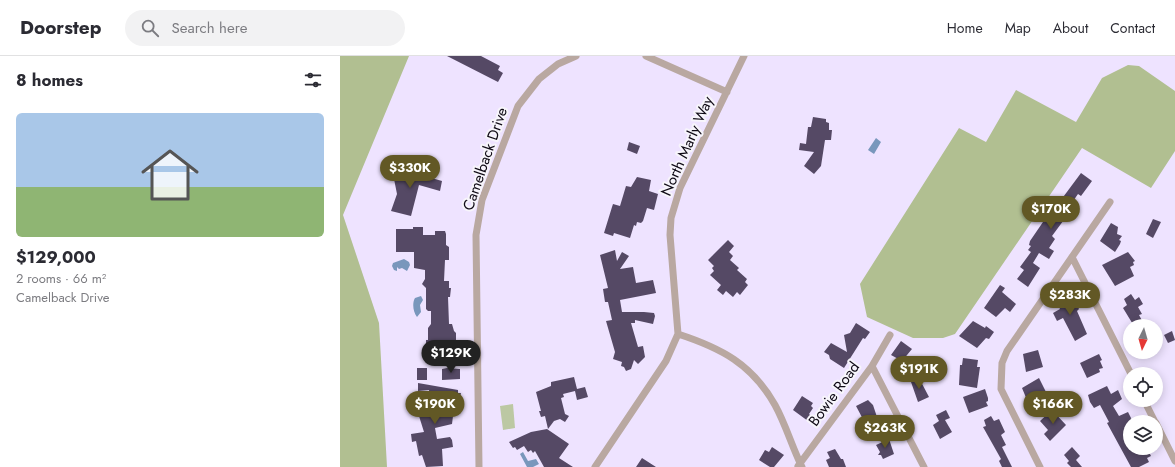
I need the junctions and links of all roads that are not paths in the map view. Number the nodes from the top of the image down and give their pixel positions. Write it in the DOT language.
graph roads {
  1 [pos="576,56"];
  2 [pos="646,56"];
  3 [pos="744,56"];
  4 [pos="727,92"];
  5 [pos="1110,202"];
  6 [pos="1072,257"];
  7 [pos="678,334"];
  8 [pos="890,335"];
  9 [pos="872,366"];
  10 [pos="1127,367"];
  11 [pos="1163,437"];
  12 [pos="1175,461"];
  13 [pos="800,466"];
  14 [pos="479,467"];
  15 [pos="595,467"];
  16 [pos="924,467"];
  17 [pos="1040,467"];
  1 -- 14 [label="street, Camelback Drive"];
  2 -- 4 [label="street"];
  3 -- 4 [label="street, North Marly Way"];
  4 -- 7 [label="street, North Marly Way"];
  5 -- 6 [label="street"];
  6 -- 10 [label="street"];
  6 -- 17 [label="street"];
  7 -- 13 [label="street"];
  7 -- 15 [label="street, North Marly Way"];
  8 -- 9 [label="street, Bowie Road"];
  9 -- 13 [label="street, Bowie Road"];
  9 -- 16 [label="street"];
  11 -- 12 [label="street"];
}
